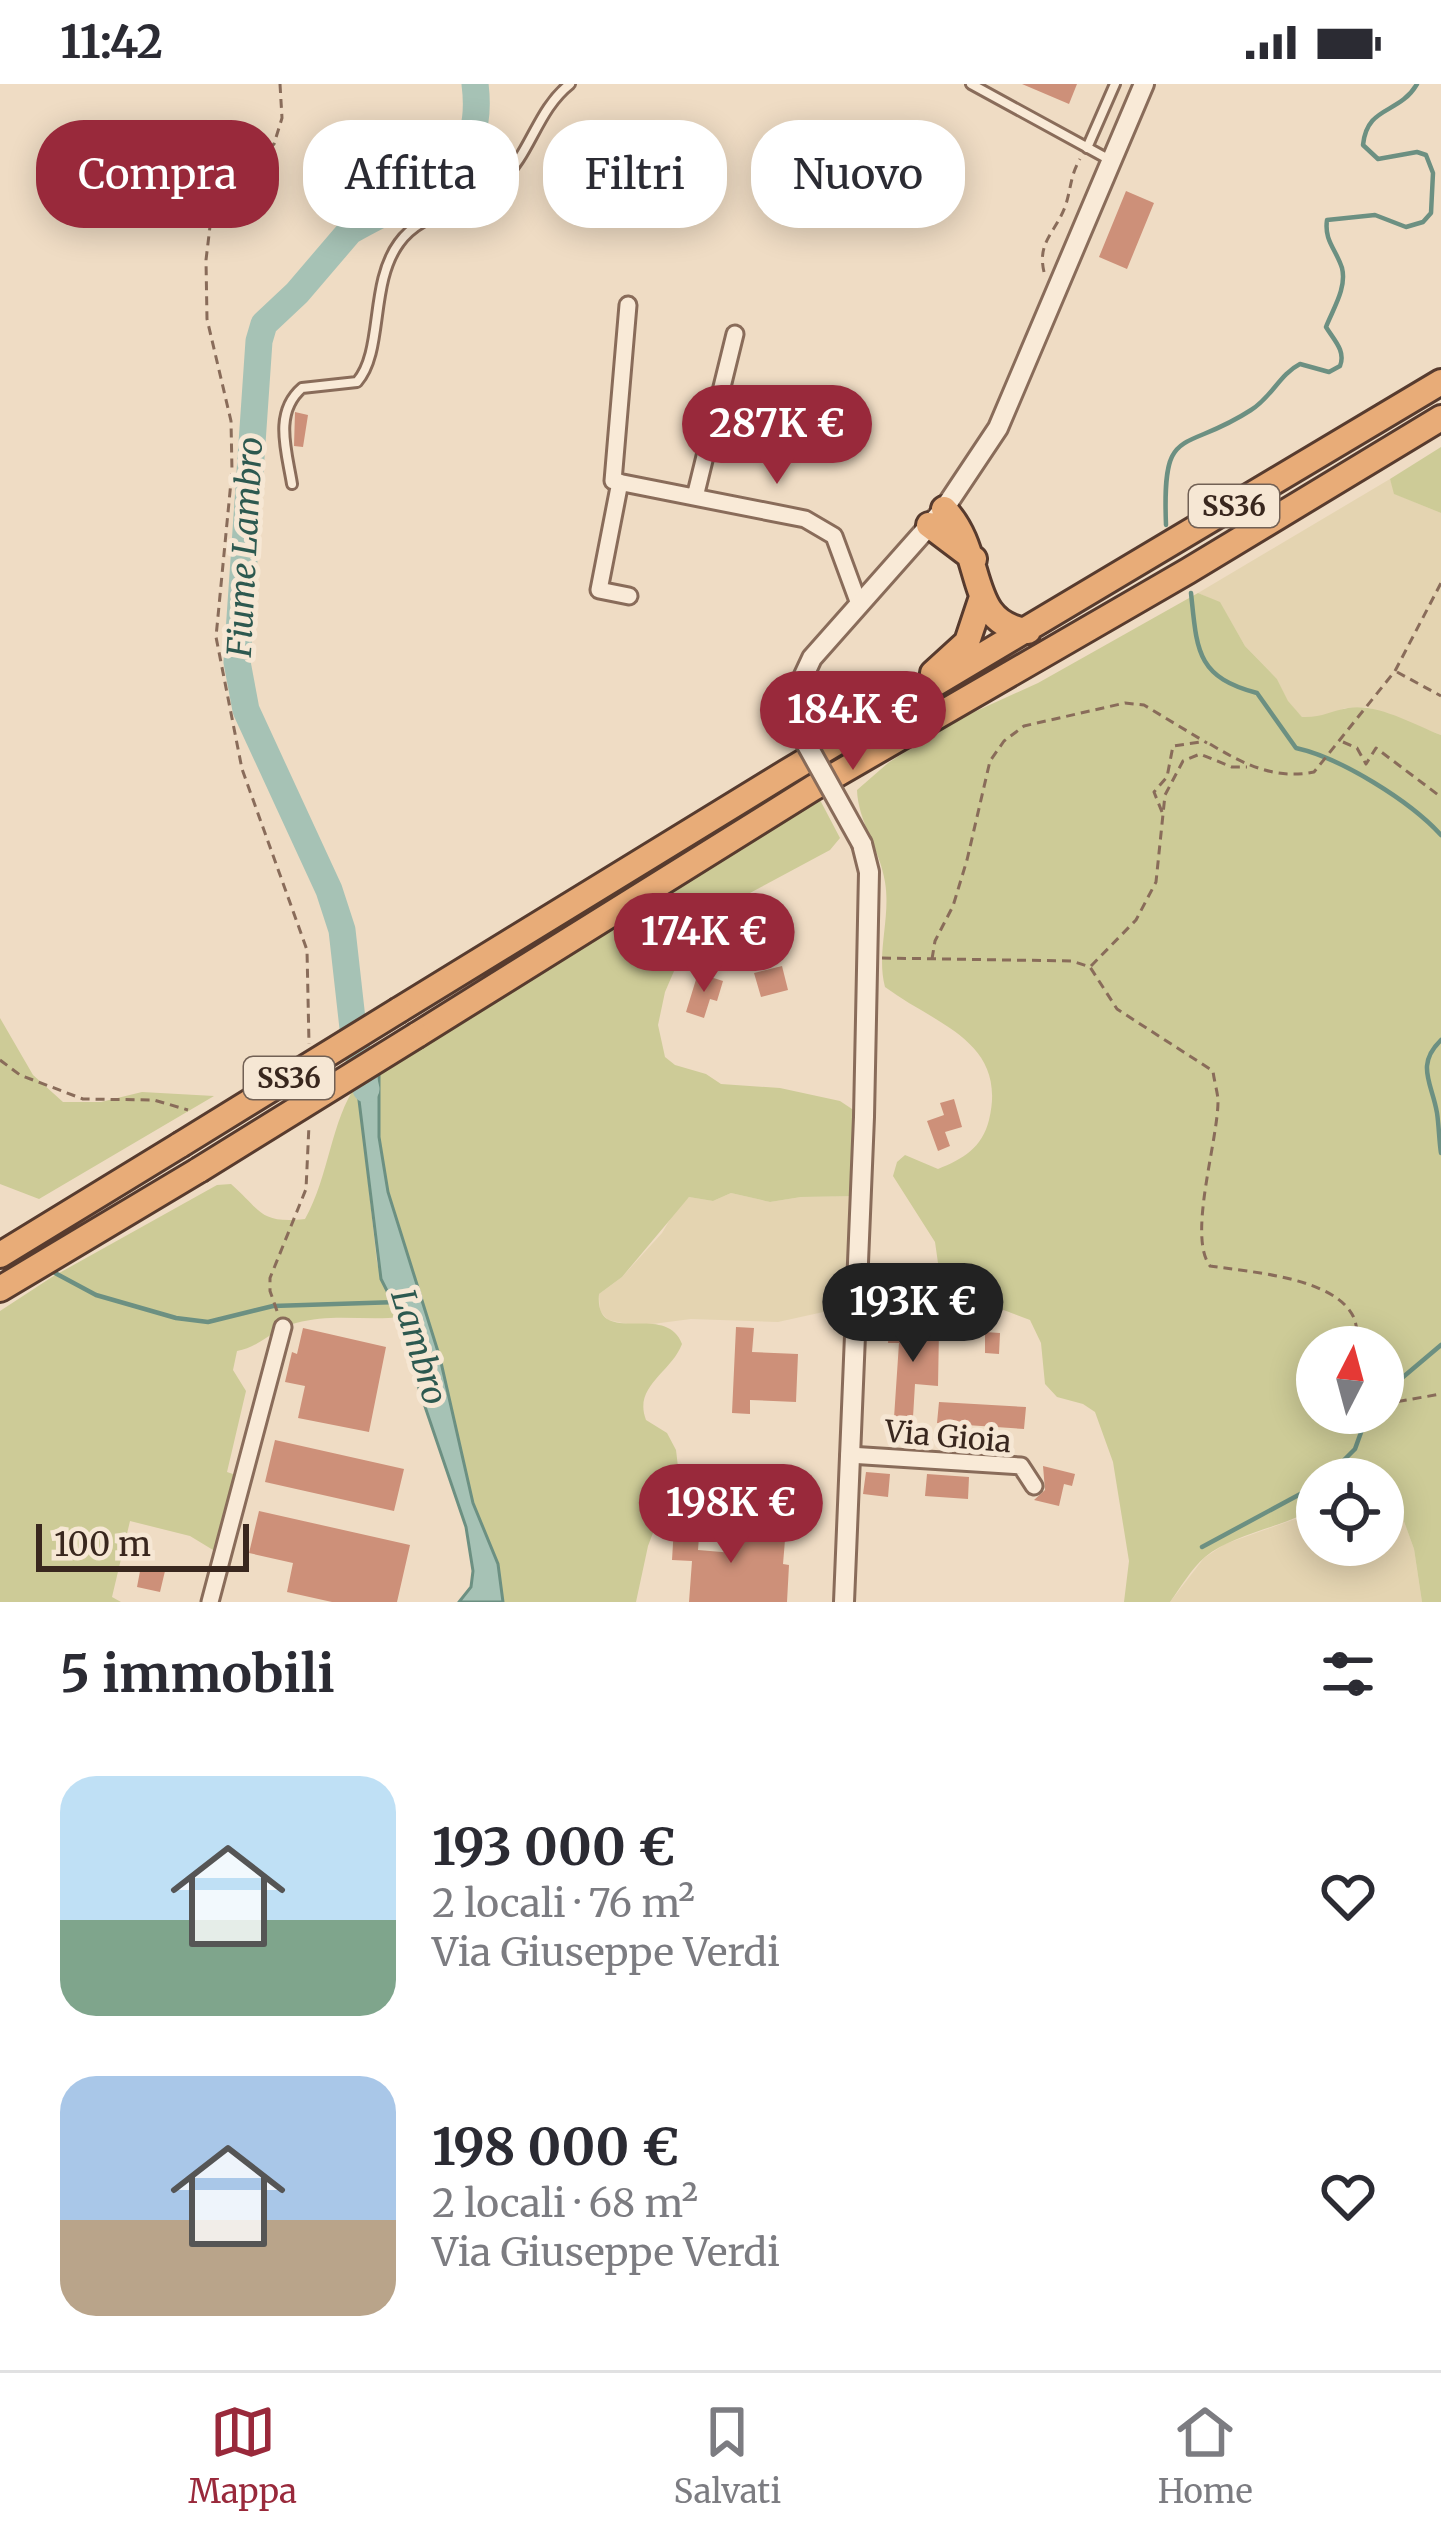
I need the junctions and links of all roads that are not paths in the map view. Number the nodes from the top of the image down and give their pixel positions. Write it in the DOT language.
graph roads {
  1 [pos="570,84"];
  2 [pos="971,84"];
  3 [pos="1115,84"];
  4 [pos="1144,84"];
  5 [pos="1087,148"];
  6 [pos="1112,161"];
  7 [pos="628,305"];
  8 [pos="735,334"];
  9 [pos="1441,382"];
  10 [pos="1441,418"];
  11 [pos="620,482"];
  12 [pos="292,484"];
  13 [pos="695,497"];
  14 [pos="937,517"];
  15 [pos="629,596"];
  16 [pos="982,597"];
  17 [pos="859,604"];
  18 [pos="1028,632"];
  19 [pos="787,772"];
  20 [pos="0,1256"];
  21 [pos="0,1289"];
  22 [pos="281,1322"];
  23 [pos="848,1455"];
  24 [pos="1034,1486"];
  25 [pos="210,1602"];
  26 [pos="844,1602"];
  1 -- 12 [label="lane"];
  2 -- 5 [label="lane"];
  3 -- 5 [label="lane"];
  4 -- 6 [label="street"];
  5 -- 6 [label="lane"];
  6 -- 14 [label="street"];
  7 -- 11 [label="street"];
  8 -- 13 [label="street"];
  9 -- 18 [label="highway, SS36"];
  10 -- 21 [label="highway, SS36, bridge"];
  11 -- 13 [label="street"];
  11 -- 15 [label="street"];
  13 -- 17 [label="street"];
  14 -- 16 [label="highway"];
  14 -- 17 [label="street"];
  16 -- 18 [label="highway"];
  16 -- 19 [label="highway"];
  17 -- 23 [label="street, bridge"];
  18 -- 19 [label="highway, SS36"];
  19 -- 20 [label="highway, SS36, bridge"];
  22 -- 25 [label="street"];
  23 -- 24 [label="street, Via Gioia"];
  23 -- 26 [label="street"];
}
